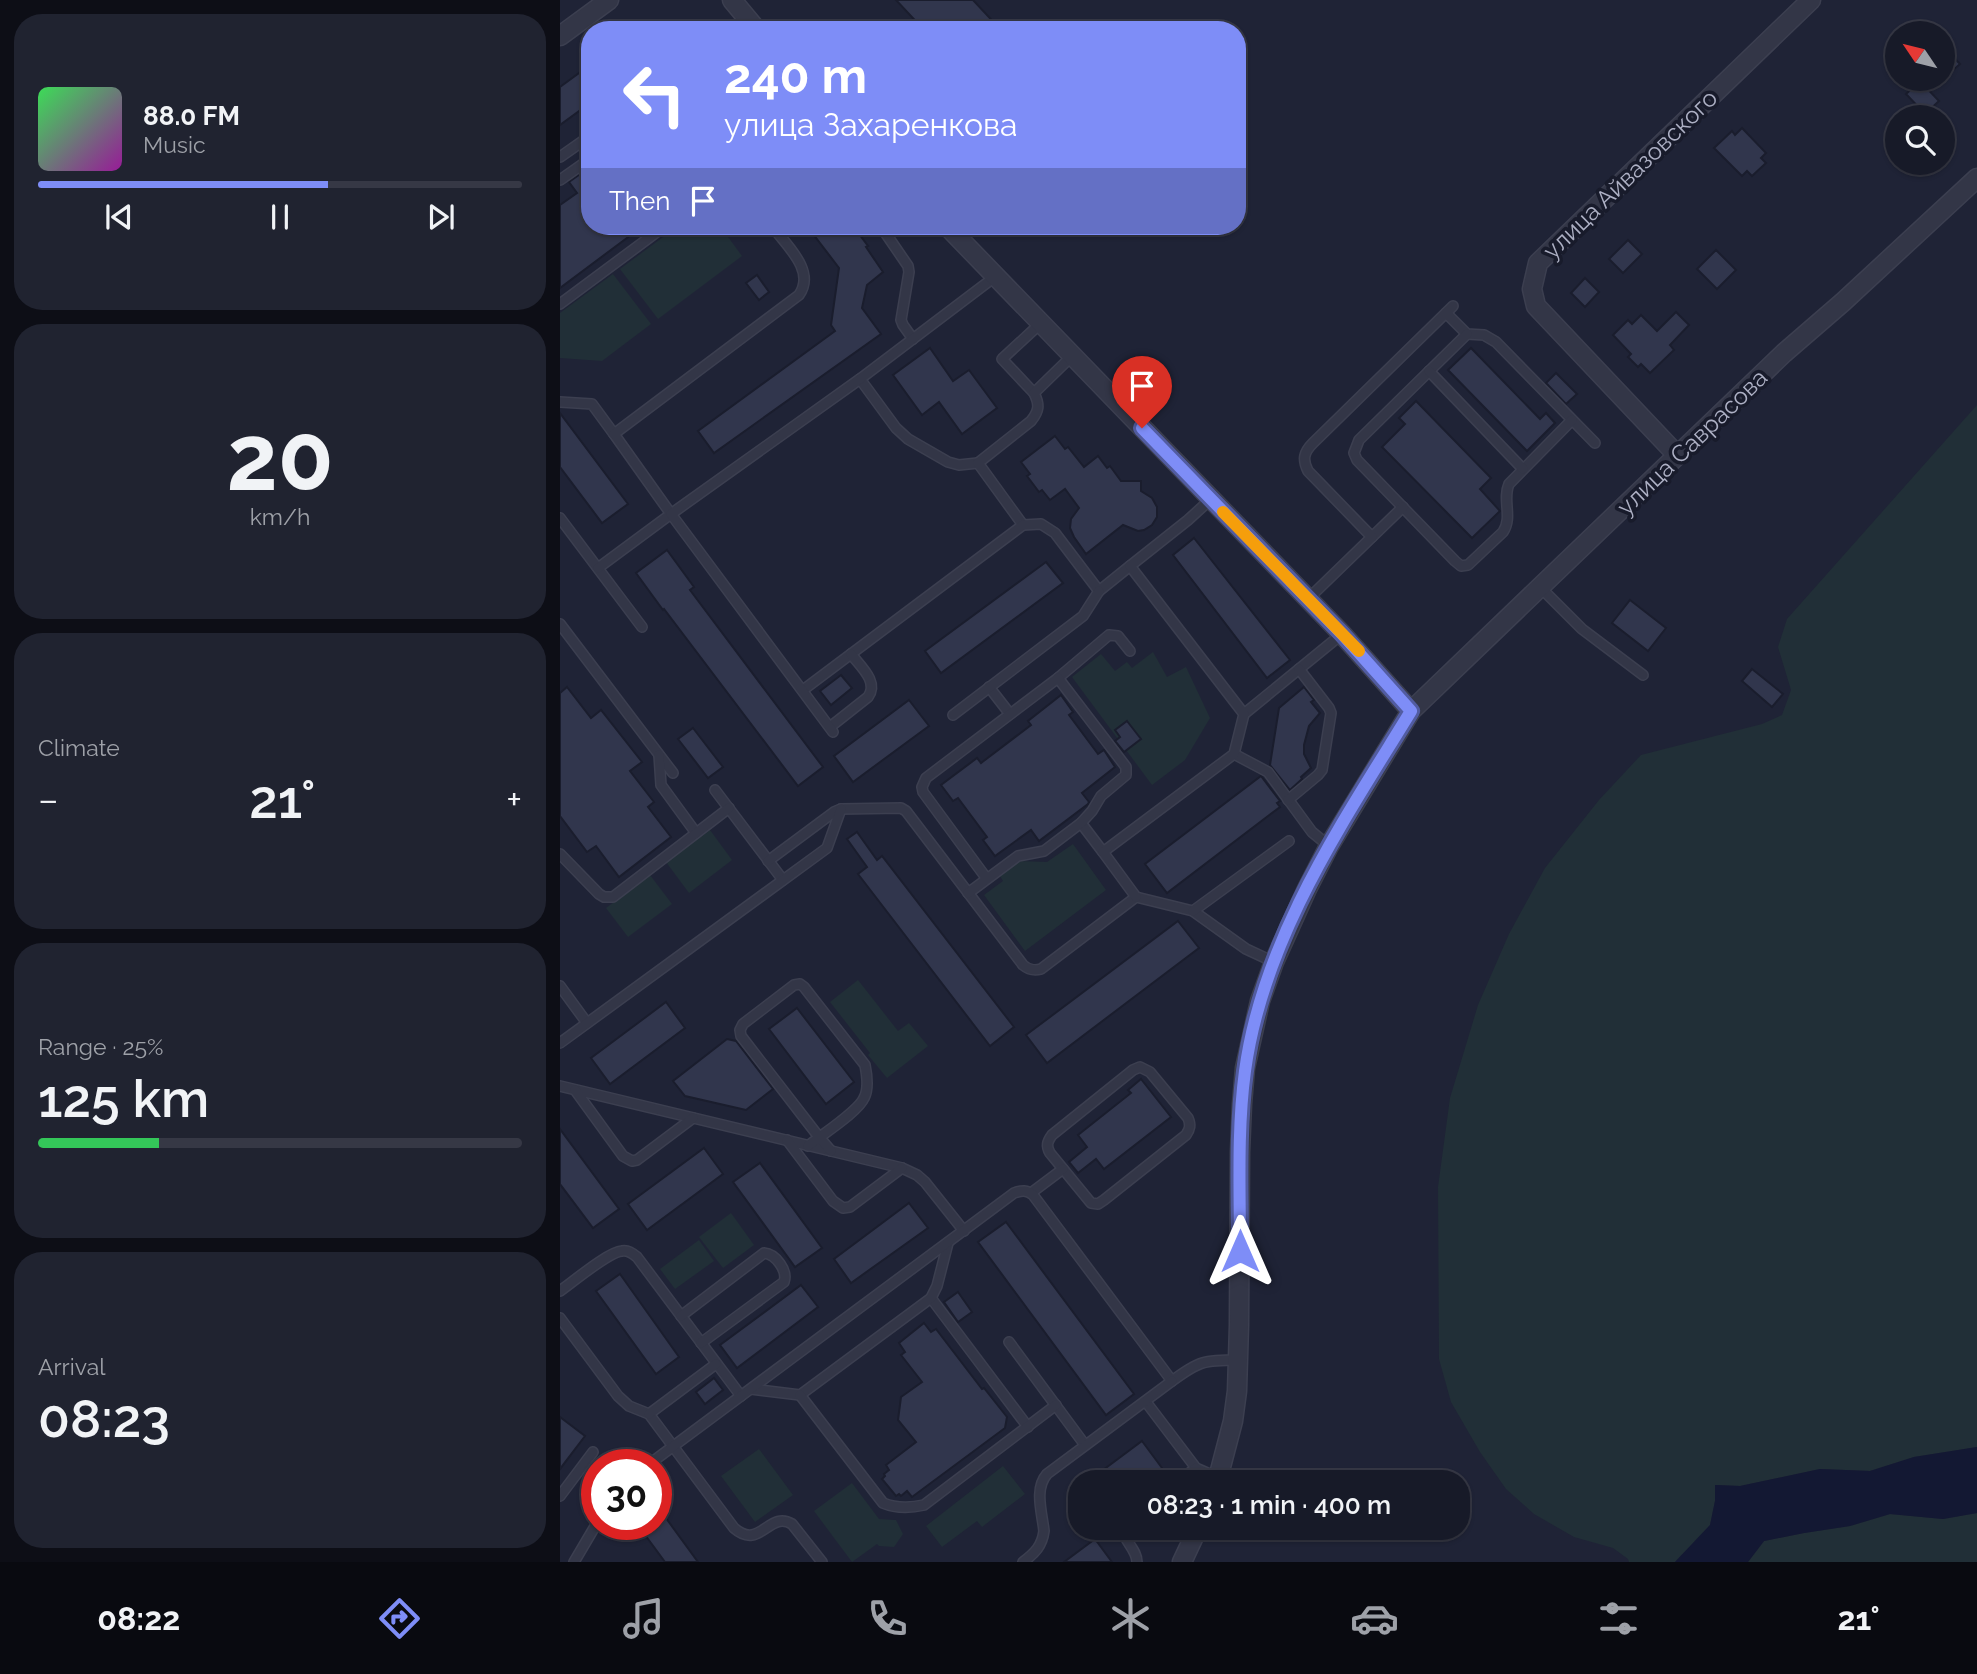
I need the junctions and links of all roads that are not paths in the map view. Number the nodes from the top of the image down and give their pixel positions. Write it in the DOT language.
graph roads {
  1 [pos="609,0"];
  2 [pos="732,0"];
  3 [pos="1811,0"];
  4 [pos="750,21"];
  5 [pos="560,36"];
  6 [pos="581,142"];
  7 [pos="560,157"];
  8 [pos="581,165"];
  9 [pos="1977,178"];
  10 [pos="560,180"];
  11 [pos="653,235"];
  12 [pos="779,235"];
  13 [pos="887,235"];
  14 [pos="956,235"];
  15 [pos="996,276"];
  16 [pos="560,304"];
  17 [pos="1041,323"];
  18 [pos="1466,334"];
  19 [pos="913,339"];
  20 [pos="1072,356"];
  21 [pos="1429,371"];
  22 [pos="860,379"];
  23 [pos="1034,393"];
  24 [pos="560,402"];
  25 [pos="1572,420"];
  26 [pos="614,434"];
  27 [pos="1595,443"];
  28 [pos="1677,454"];
  29 [pos="978,463"];
  30 [pos="1523,469"];
  31 [pos="1211,499"];
  32 [pos="1403,507"];
  33 [pos="671,514"];
  34 [pos="560,518"];
  35 [pos="1023,525"];
  36 [pos="1372,537"];
  37 [pos="1130,566"];
  38 [pos="598,568"];
  39 [pos="1541,588"];
  40 [pos="1099,591"];
  41 [pos="1308,599"];
  42 [pos="560,624"];
  43 [pos="642,626"];
  44 [pos="1342,634"];
  45 [pos="1130,650"];
  46 [pos="851,654"];
  47 [pos="1299,669"];
  48 [pos="1643,675"];
  49 [pos="1058,678"];
  50 [pos="989,687"];
  51 [pos="803,690"];
  52 [pos="1411,711"];
  53 [pos="1010,714"];
  54 [pos="1244,714"];
  55 [pos="953,715"];
  56 [pos="1234,754"];
  57 [pos="659,755"];
  58 [pos="673,773"];
  59 [pos="715,790"];
  60 [pos="1288,800"];
  61 [pos="729,808"];
  62 [pos="841,809"];
  63 [pos="1082,823"];
  64 [pos="696,833"];
  65 [pos="1289,841"];
  66 [pos="1329,846"];
  67 [pos="1103,852"];
  68 [pos="560,854"];
  69 [pos="768,861"];
  70 [pos="987,879"];
  71 [pos="782,880"];
  72 [pos="968,893"];
  73 [pos="1136,897"];
  74 [pos="1193,911"];
  75 [pos="1274,961"];
  76 [pos="560,986"];
  77 [pos="587,1023"];
  78 [pos="560,1043"];
  79 [pos="560,1086"];
  80 [pos="575,1090"];
  81 [pos="693,1118"];
  82 [pos="819,1137"];
  83 [pos="787,1140"];
  84 [pos="808,1146"];
  85 [pos="831,1151"];
  86 [pos="902,1168"];
  87 [pos="1063,1169"];
  88 [pos="1031,1193"];
  89 [pos="964,1231"];
  90 [pos="948,1243"];
  91 [pos="560,1292"];
  92 [pos="931,1298"];
  93 [pos="681,1316"];
  94 [pos="560,1318"];
  95 [pos="1009,1342"];
  96 [pos="701,1343"];
  97 [pos="1238,1360"];
  98 [pos="716,1364"];
  99 [pos="1172,1381"];
  100 [pos="751,1388"];
  101 [pos="800,1395"];
  102 [pos="741,1396"];
  103 [pos="1146,1402"];
  104 [pos="1056,1405"];
  105 [pos="649,1414"];
  106 [pos="1028,1427"];
  107 [pos="1086,1445"];
  108 [pos="673,1446"];
  109 [pos="669,1449"];
  110 [pos="581,1468"];
  111 [pos="1196,1468"];
  112 [pos="1193,1470"];
  113 [pos="1200,1470"];
  114 [pos="1223,1470"];
  115 [pos="560,1496"];
  116 [pos="587,1540"];
  117 [pos="1127,1540"];
  118 [pos="1192,1540"];
  119 [pos="575,1562"];
  120 [pos="822,1562"];
  121 [pos="1023,1562"];
  122 [pos="1137,1562"];
  123 [pos="1182,1562"];
  1 -- 5 [label="street"];
  2 -- 4 [label="street"];
  3 -- 28 [label="street, улица Айвазовского"];
  6 -- 7 [label="lane"];
  8 -- 10 [label="lane"];
  9 -- 28 [label="street, улица Саврасова"];
  11 -- 16 [label="lane"];
  12 -- 26 [label="lane"];
  13 -- 19 [label="lane"];
  14 -- 15 [label="street"];
  15 -- 17 [label="street"];
  15 -- 19 [label="lane"];
  17 -- 20 [label="street"];
  17 -- 23 [label="lane"];
  18 -- 21 [label="lane"];
  18 -- 25 [label="lane"];
  18 -- 36 [label="lane"];
  19 -- 22 [label="lane"];
  20 -- 23 [label="lane"];
  20 -- 31 [label="street"];
  21 -- 30 [label="lane"];
  21 -- 32 [label="lane"];
  22 -- 29 [label="lane"];
  22 -- 33 [label="lane"];
  23 -- 29 [label="lane"];
  24 -- 26 [label="lane"];
  25 -- 27 [label="lane"];
  25 -- 30 [label="lane"];
  26 -- 33 [label="lane"];
  28 -- 39 [label="street, улица Саврасова"];
  29 -- 35 [label="lane"];
  30 -- 32 [label="lane"];
  31 -- 37 [label="lane"];
  31 -- 41 [label="street"];
  32 -- 36 [label="lane"];
  33 -- 38 [label="lane"];
  33 -- 51 [label="lane"];
  34 -- 38 [label="lane"];
  35 -- 40 [label="lane"];
  35 -- 46 [label="lane"];
  36 -- 41 [label="lane"];
  37 -- 40 [label="lane"];
  37 -- 54 [label="lane"];
  38 -- 43 [label="lane"];
  39 -- 48 [label="lane"];
  39 -- 52 [label="street, улица Саврасова"];
  40 -- 50 [label="lane"];
  41 -- 44 [label="street"];
  42 -- 57 [label="lane"];
  44 -- 47 [label="lane"];
  44 -- 52 [label="street"];
  45 -- 49 [label="lane"];
  46 -- 51 [label="lane"];
  46 -- 51 [label="lane"];
  47 -- 54 [label="lane"];
  47 -- 60 [label="lane"];
  49 -- 53 [label="lane"];
  49 -- 63 [label="lane"];
  50 -- 53 [label="lane"];
  50 -- 55 [label="lane"];
  52 -- 66 [label="street, улица Саврасова"];
  53 -- 70 [label="lane"];
  54 -- 56 [label="lane"];
  56 -- 60 [label="lane"];
  56 -- 67 [label="lane"];
  57 -- 58 [label="lane"];
  57 -- 64 [label="lane"];
  59 -- 61 [label="lane"];
  60 -- 66 [label="lane"];
  61 -- 64 [label="lane"];
  61 -- 69 [label="lane"];
  62 -- 69 [label="lane"];
  62 -- 71 [label="lane"];
  62 -- 72 [label="lane"];
  63 -- 67 [label="lane"];
  63 -- 70 [label="lane"];
  64 -- 68 [label="lane"];
  65 -- 74 [label="lane"];
  66 -- 75 [label="street, улица Саврасова"];
  67 -- 73 [label="lane"];
  69 -- 71 [label="lane"];
  70 -- 72 [label="lane"];
  71 -- 77 [label="lane"];
  72 -- 73 [label="lane"];
  73 -- 74 [label="lane"];
  74 -- 75 [label="lane"];
  75 -- 97 [label="street, улица Саврасова"];
  76 -- 77 [label="lane"];
  77 -- 78 [label="lane"];
  79 -- 80 [label="lane"];
  80 -- 81 [label="lane"];
  80 -- 81 [label="lane"];
  81 -- 83 [label="lane"];
  82 -- 82 [label="lane"];
  82 -- 84 [label="lane"];
  82 -- 85 [label="lane"];
  83 -- 84 [label="lane"];
  83 -- 86 [label="lane"];
  84 -- 85 [label="lane"];
  85 -- 86 [label="lane"];
  86 -- 89 [label="lane"];
  87 -- 87 [label="lane"];
  87 -- 88 [label="lane"];
  88 -- 89 [label="lane"];
  88 -- 99 [label="lane"];
  89 -- 90 [label="lane"];
  90 -- 92 [label="lane"];
  90 -- 100 [label="lane"];
  91 -- 93 [label="lane"];
  92 -- 101 [label="lane"];
  92 -- 106 [label="lane"];
  93 -- 96 [label="lane"];
  93 -- 96 [label="lane"];
  94 -- 105 [label="lane"];
  95 -- 104 [label="lane"];
  96 -- 98 [label="lane"];
  97 -- 99 [label="lane"];
  97 -- 114 [label="street, улица Саврасова"];
  98 -- 102 [label="lane"];
  98 -- 105 [label="lane"];
  99 -- 103 [label="lane"];
  100 -- 101 [label="lane"];
  100 -- 102 [label="lane"];
  101 -- 106 [label="lane"];
  102 -- 108 [label="lane"];
  103 -- 107 [label="lane"];
  103 -- 111 [label="lane"];
  104 -- 106 [label="lane"];
  104 -- 107 [label="lane"];
  105 -- 108 [label="lane"];
  107 -- 121 [label="lane"];
  108 -- 109 [label="lane"];
  108 -- 120 [label="lane"];
  110 -- 115 [label="lane"];
  111 -- 112 [label="lane"];
  111 -- 113 [label="lane"];
  116 -- 119 [label="lane"];
  117 -- 122 [label="lane"];
  118 -- 123 [label="street"];
}
